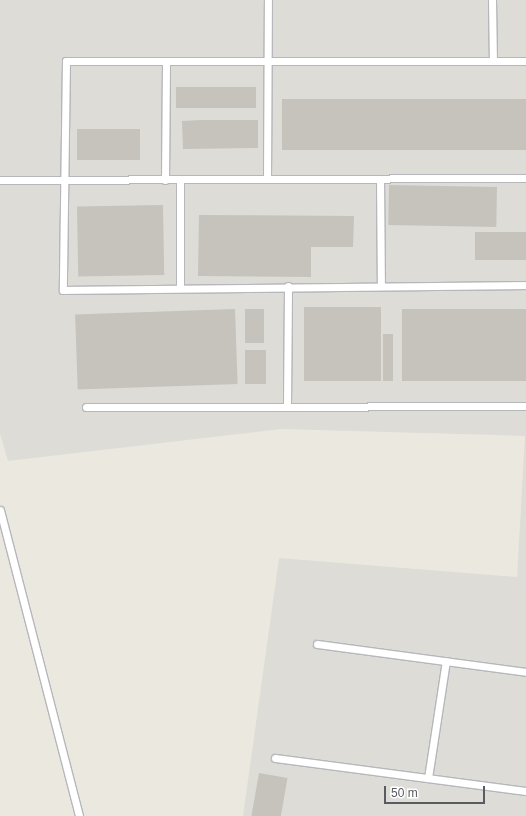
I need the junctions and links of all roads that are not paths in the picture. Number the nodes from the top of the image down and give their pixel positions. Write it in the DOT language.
graph roads {
  1 [pos="268,0"];
  2 [pos="492,0"];
  3 [pos="493,61"];
  4 [pos="526,61"];
  5 [pos="166,62"];
  6 [pos="266,62"];
  7 [pos="526,178"];
  8 [pos="267,179"];
  9 [pos="380,179"];
  10 [pos="0,180"];
  11 [pos="65,180"];
  12 [pos="165,180"];
  13 [pos="180,180"];
  14 [pos="526,284"];
  15 [pos="381,285"];
  16 [pos="288,286"];
  17 [pos="180,288"];
  18 [pos="287,404"];
  19 [pos="526,406"];
  20 [pos="86,407"];
  21 [pos="0,510"];
  22 [pos="317,644"];
  23 [pos="446,661"];
  24 [pos="526,672"];
  25 [pos="275,758"];
  26 [pos="428,778"];
  27 [pos="526,791"];
  28 [pos="79,816"];
  1 -- 6 [label="lane"];
  2 -- 3 [label="lane"];
  3 -- 4 [label="lane"];
  3 -- 6 [label="lane"];
  5 -- 6 [label="lane"];
  5 -- 11 [label="lane"];
  5 -- 12 [label="lane"];
  6 -- 8 [label="lane"];
  7 -- 9 [label="lane"];
  8 -- 9 [label="lane"];
  8 -- 13 [label="lane"];
  9 -- 15 [label="lane"];
  10 -- 11 [label="lane"];
  11 -- 12 [label="lane"];
  11 -- 17 [label="lane"];
  12 -- 13 [label="lane"];
  13 -- 17 [label="lane"];
  14 -- 15 [label="lane"];
  15 -- 16 [label="lane"];
  16 -- 17 [label="lane"];
  16 -- 18 [label="lane"];
  18 -- 19 [label="lane"];
  18 -- 20 [label="lane"];
  21 -- 28 [label="lane"];
  22 -- 23 [label="lane"];
  23 -- 24 [label="lane"];
  23 -- 26 [label="lane"];
  25 -- 26 [label="lane"];
  26 -- 27 [label="lane"];
}
